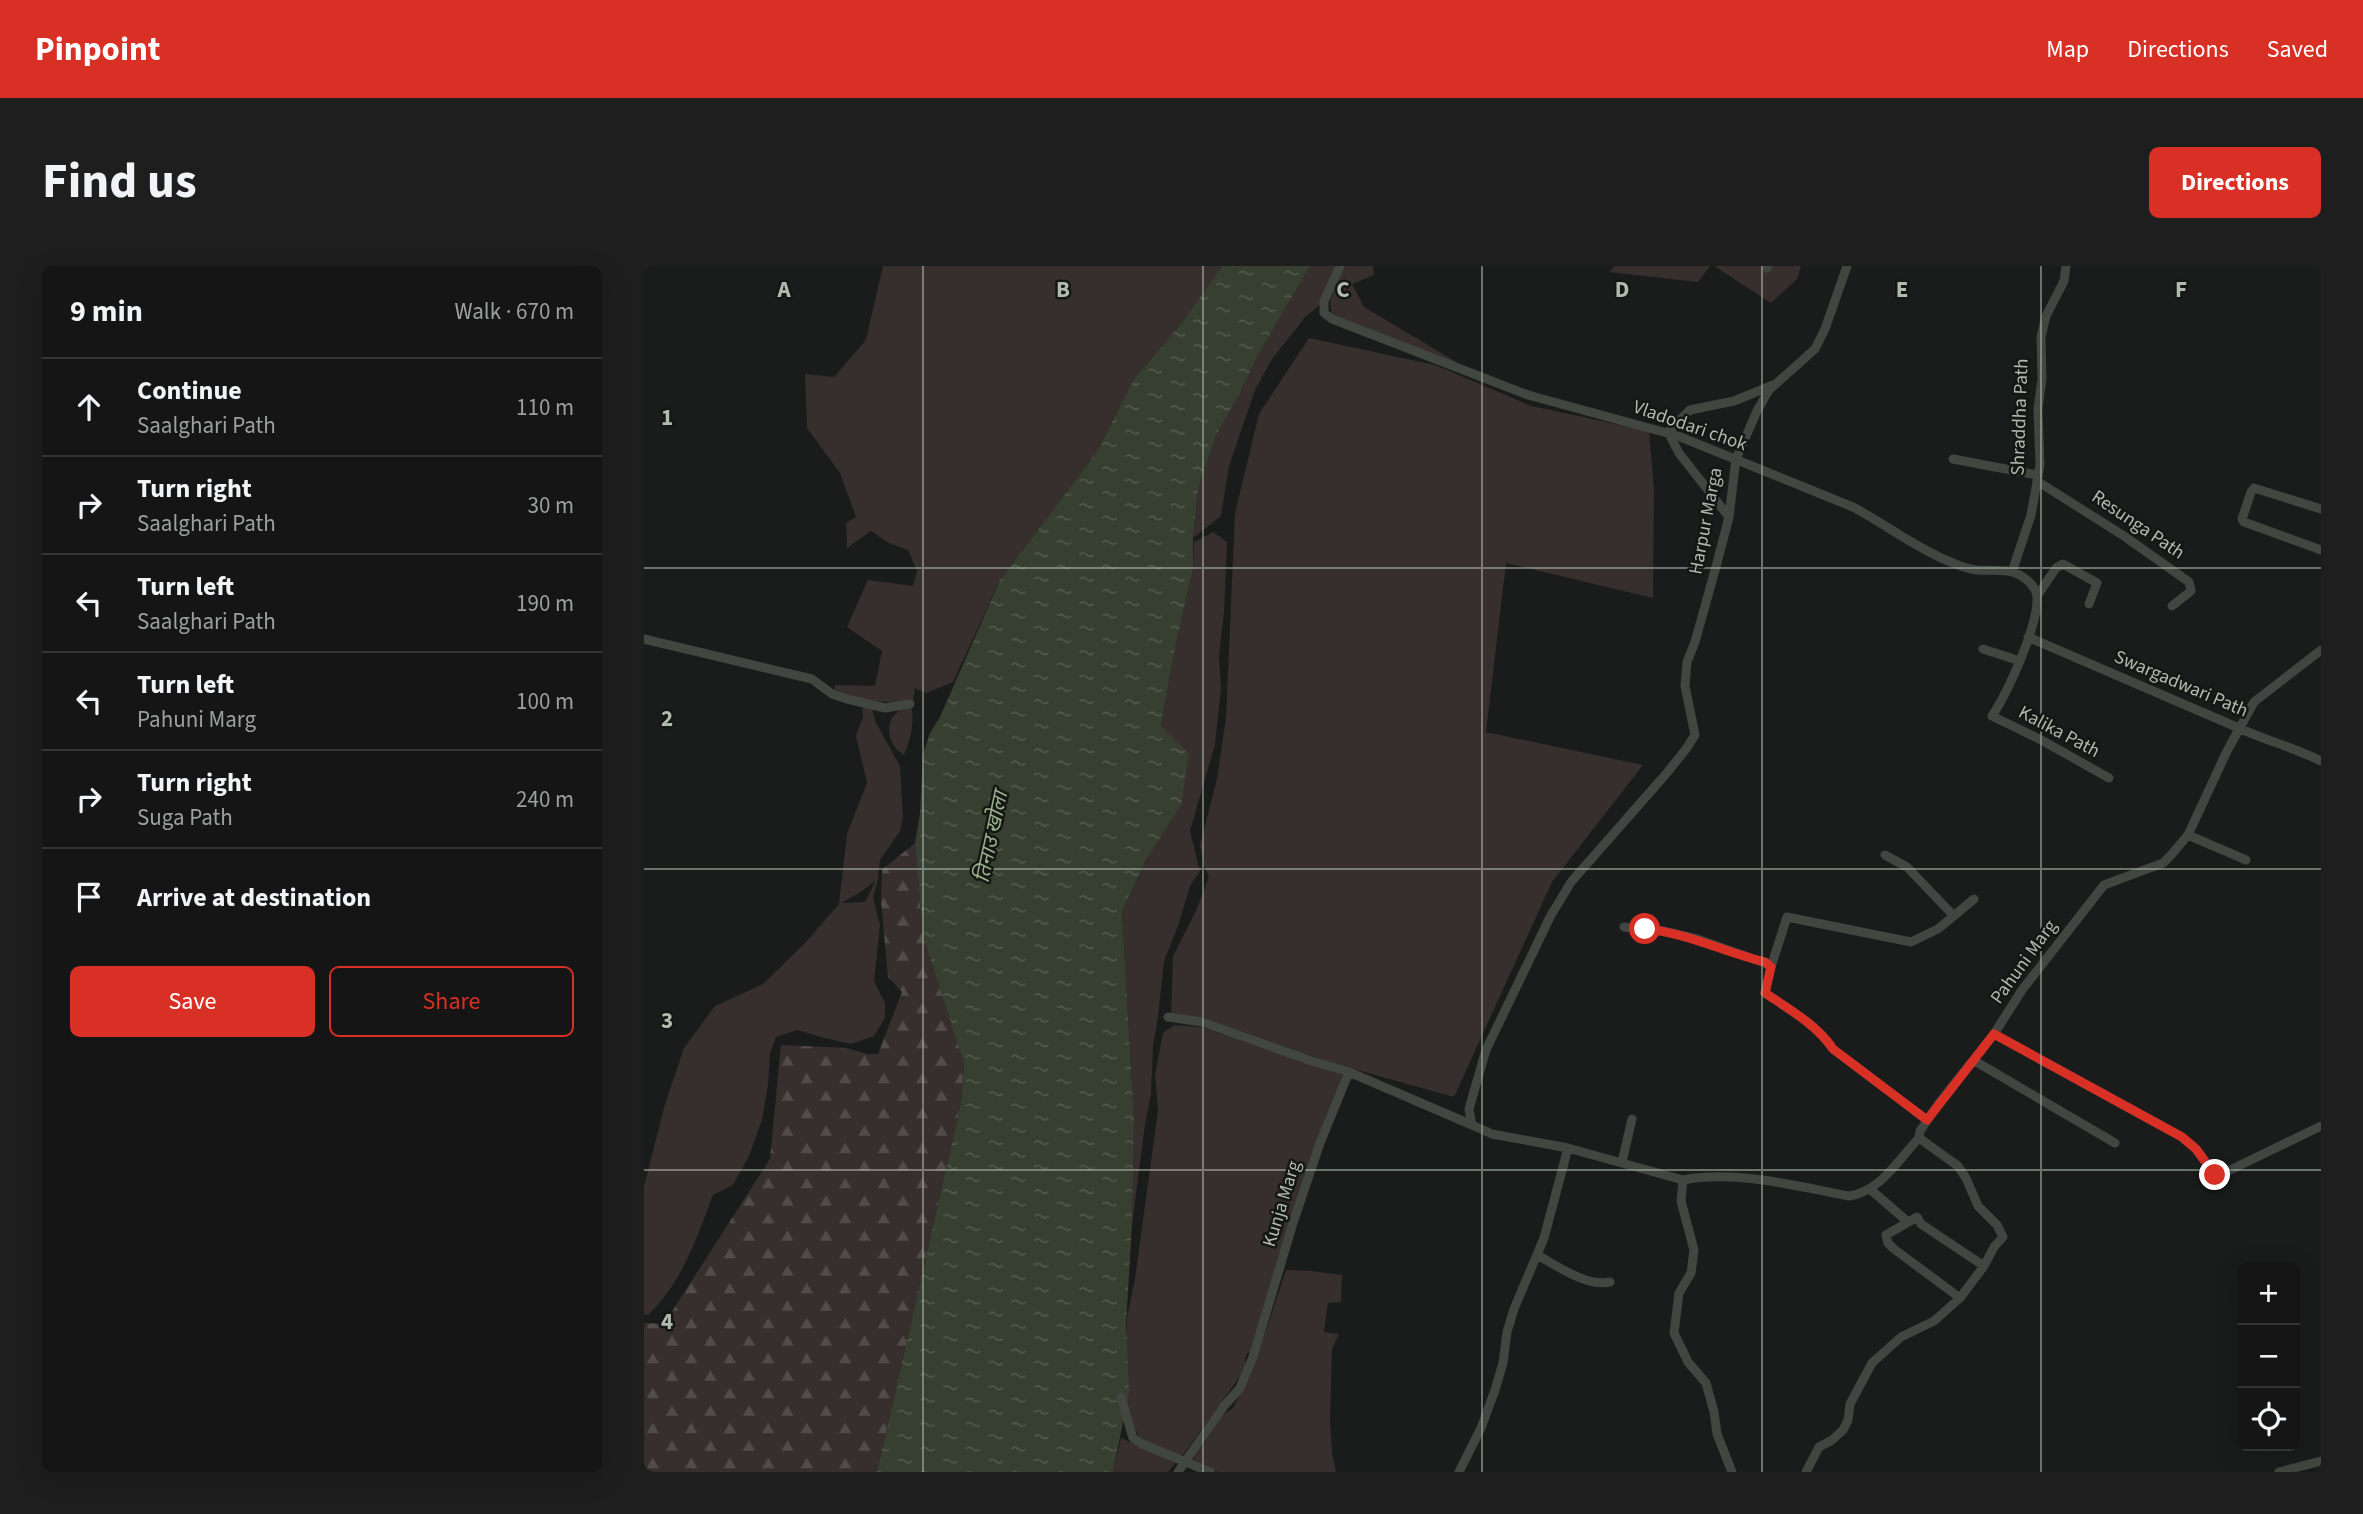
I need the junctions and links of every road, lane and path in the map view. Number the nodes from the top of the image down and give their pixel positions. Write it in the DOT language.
graph roads {
  1 [pos="1340,266"];
  2 [pos="1847,266"];
  3 [pos="2066,266"];
  4 [pos="1777,383"];
  5 [pos="1668,432"];
  6 [pos="1736,459"];
  7 [pos="1952,459"];
  8 [pos="2037,478"];
  9 [pos="2321,509"];
  10 [pos="1729,517"];
  11 [pos="2321,550"];
  12 [pos="2012,572"];
  13 [pos="2037,596"];
  14 [pos="2089,604"];
  15 [pos="2172,606"];
  16 [pos="2028,636"];
  17 [pos="644,639"];
  18 [pos="1983,649"];
  19 [pos="2321,650"];
  20 [pos="2020,661"];
  21 [pos="910,704"];
  22 [pos="2239,729"];
  23 [pos="2321,761"];
  24 [pos="2109,778"];
  25 [pos="2188,835"];
  26 [pos="1885,855"];
  27 [pos="2246,860"];
  28 [pos="1974,899"];
  29 [pos="1953,915"];
  30 [pos="1624,927"];
  31 [pos="1771,967"];
  32 [pos="1168,1017"];
  33 [pos="1994,1034"];
  34 [pos="1973,1060"];
  35 [pos="1349,1072"];
  36 [pos="1633,1119"];
  37 [pos="1927,1120"];
  38 [pos="1472,1125"];
  39 [pos="2321,1126"];
  40 [pos="1919,1138"];
  41 [pos="2115,1143"];
  42 [pos="1568,1148"];
  43 [pos="1622,1162"];
  44 [pos="1683,1180"];
  45 [pos="1871,1190"];
  46 [pos="1908,1222"];
  47 [pos="1537,1255"];
  48 [pos="1984,1266"];
  49 [pos="1610,1282"];
  50 [pos="1960,1298"];
  51 [pos="1121,1397"];
  52 [pos="2321,1461"];
  53 [pos="1186,1462"];
  54 [pos="1178,1472"];
  55 [pos="1210,1472"];
  56 [pos="1459,1472"];
  57 [pos="1732,1472"];
  58 [pos="1806,1472"];
  59 [pos="2279,1472"];
  1 -- 5 [label="street, Vladodari chok"];
  2 -- 4 [label="street, Harpur Marga"];
  3 -- 8 [label="street, Shraddha Path"];
  4 -- 5 [label="street"];
  4 -- 6 [label="street, Harpur Marga"];
  5 -- 6 [label="street, Vladodari chok"];
  5 -- 10 [label="street"];
  6 -- 10 [label="street, Harpur Marga"];
  6 -- 12 [label="street, Vladodari chok"];
  7 -- 8 [label="street"];
  8 -- 12 [label="street, Shraddha Path"];
  8 -- 15 [label="street, Resunga Path"];
  9 -- 11 [label="street"];
  10 -- 38 [label="street, Harpur Marga"];
  12 -- 13 [label="street"];
  13 -- 14 [label="street"];
  13 -- 16 [label="street"];
  16 -- 20 [label="street"];
  16 -- 22 [label="street, Swargadwari Path"];
  17 -- 21 [label="street"];
  18 -- 20 [label="street"];
  19 -- 22 [label="street, Pahuni Marg"];
  20 -- 24 [label="street, Kalika Path"];
  22 -- 23 [label="street, Swargadwari Path"];
  22 -- 25 [label="street, Pahuni Marg"];
  25 -- 27 [label="street"];
  25 -- 33 [label="street, Pahuni Marg"];
  26 -- 29 [label="street"];
  28 -- 29 [label="street"];
  29 -- 31 [label="street"];
  30 -- 31 [label="street"];
  31 -- 37 [label="street"];
  32 -- 35 [label="street"];
  33 -- 34 [label="street, Pahuni Marg"];
  33 -- 39 [label="street"];
  34 -- 37 [label="street, Pahuni Marg"];
  34 -- 41 [label="street"];
  35 -- 38 [label="street"];
  35 -- 53 [label="street, Kunja Marg"];
  36 -- 43 [label="street"];
  37 -- 40 [label="street, Pahuni Marg"];
  38 -- 42 [label="street"];
  40 -- 45 [label="street, Pahuni Marg"];
  40 -- 48 [label="street"];
  42 -- 43 [label="street"];
  42 -- 47 [label="street"];
  43 -- 44 [label="street"];
  44 -- 45 [label="street"];
  44 -- 57 [label="street"];
  45 -- 46 [label="street"];
  46 -- 48 [label="street"];
  46 -- 50 [label="street"];
  47 -- 49 [label="street"];
  47 -- 56 [label="street"];
  48 -- 50 [label="street"];
  50 -- 58 [label="street"];
  51 -- 53 [label="street"];
  52 -- 59 [label="street"];
  53 -- 54 [label="street, Kunja Marg"];
  53 -- 55 [label="street"];
}
